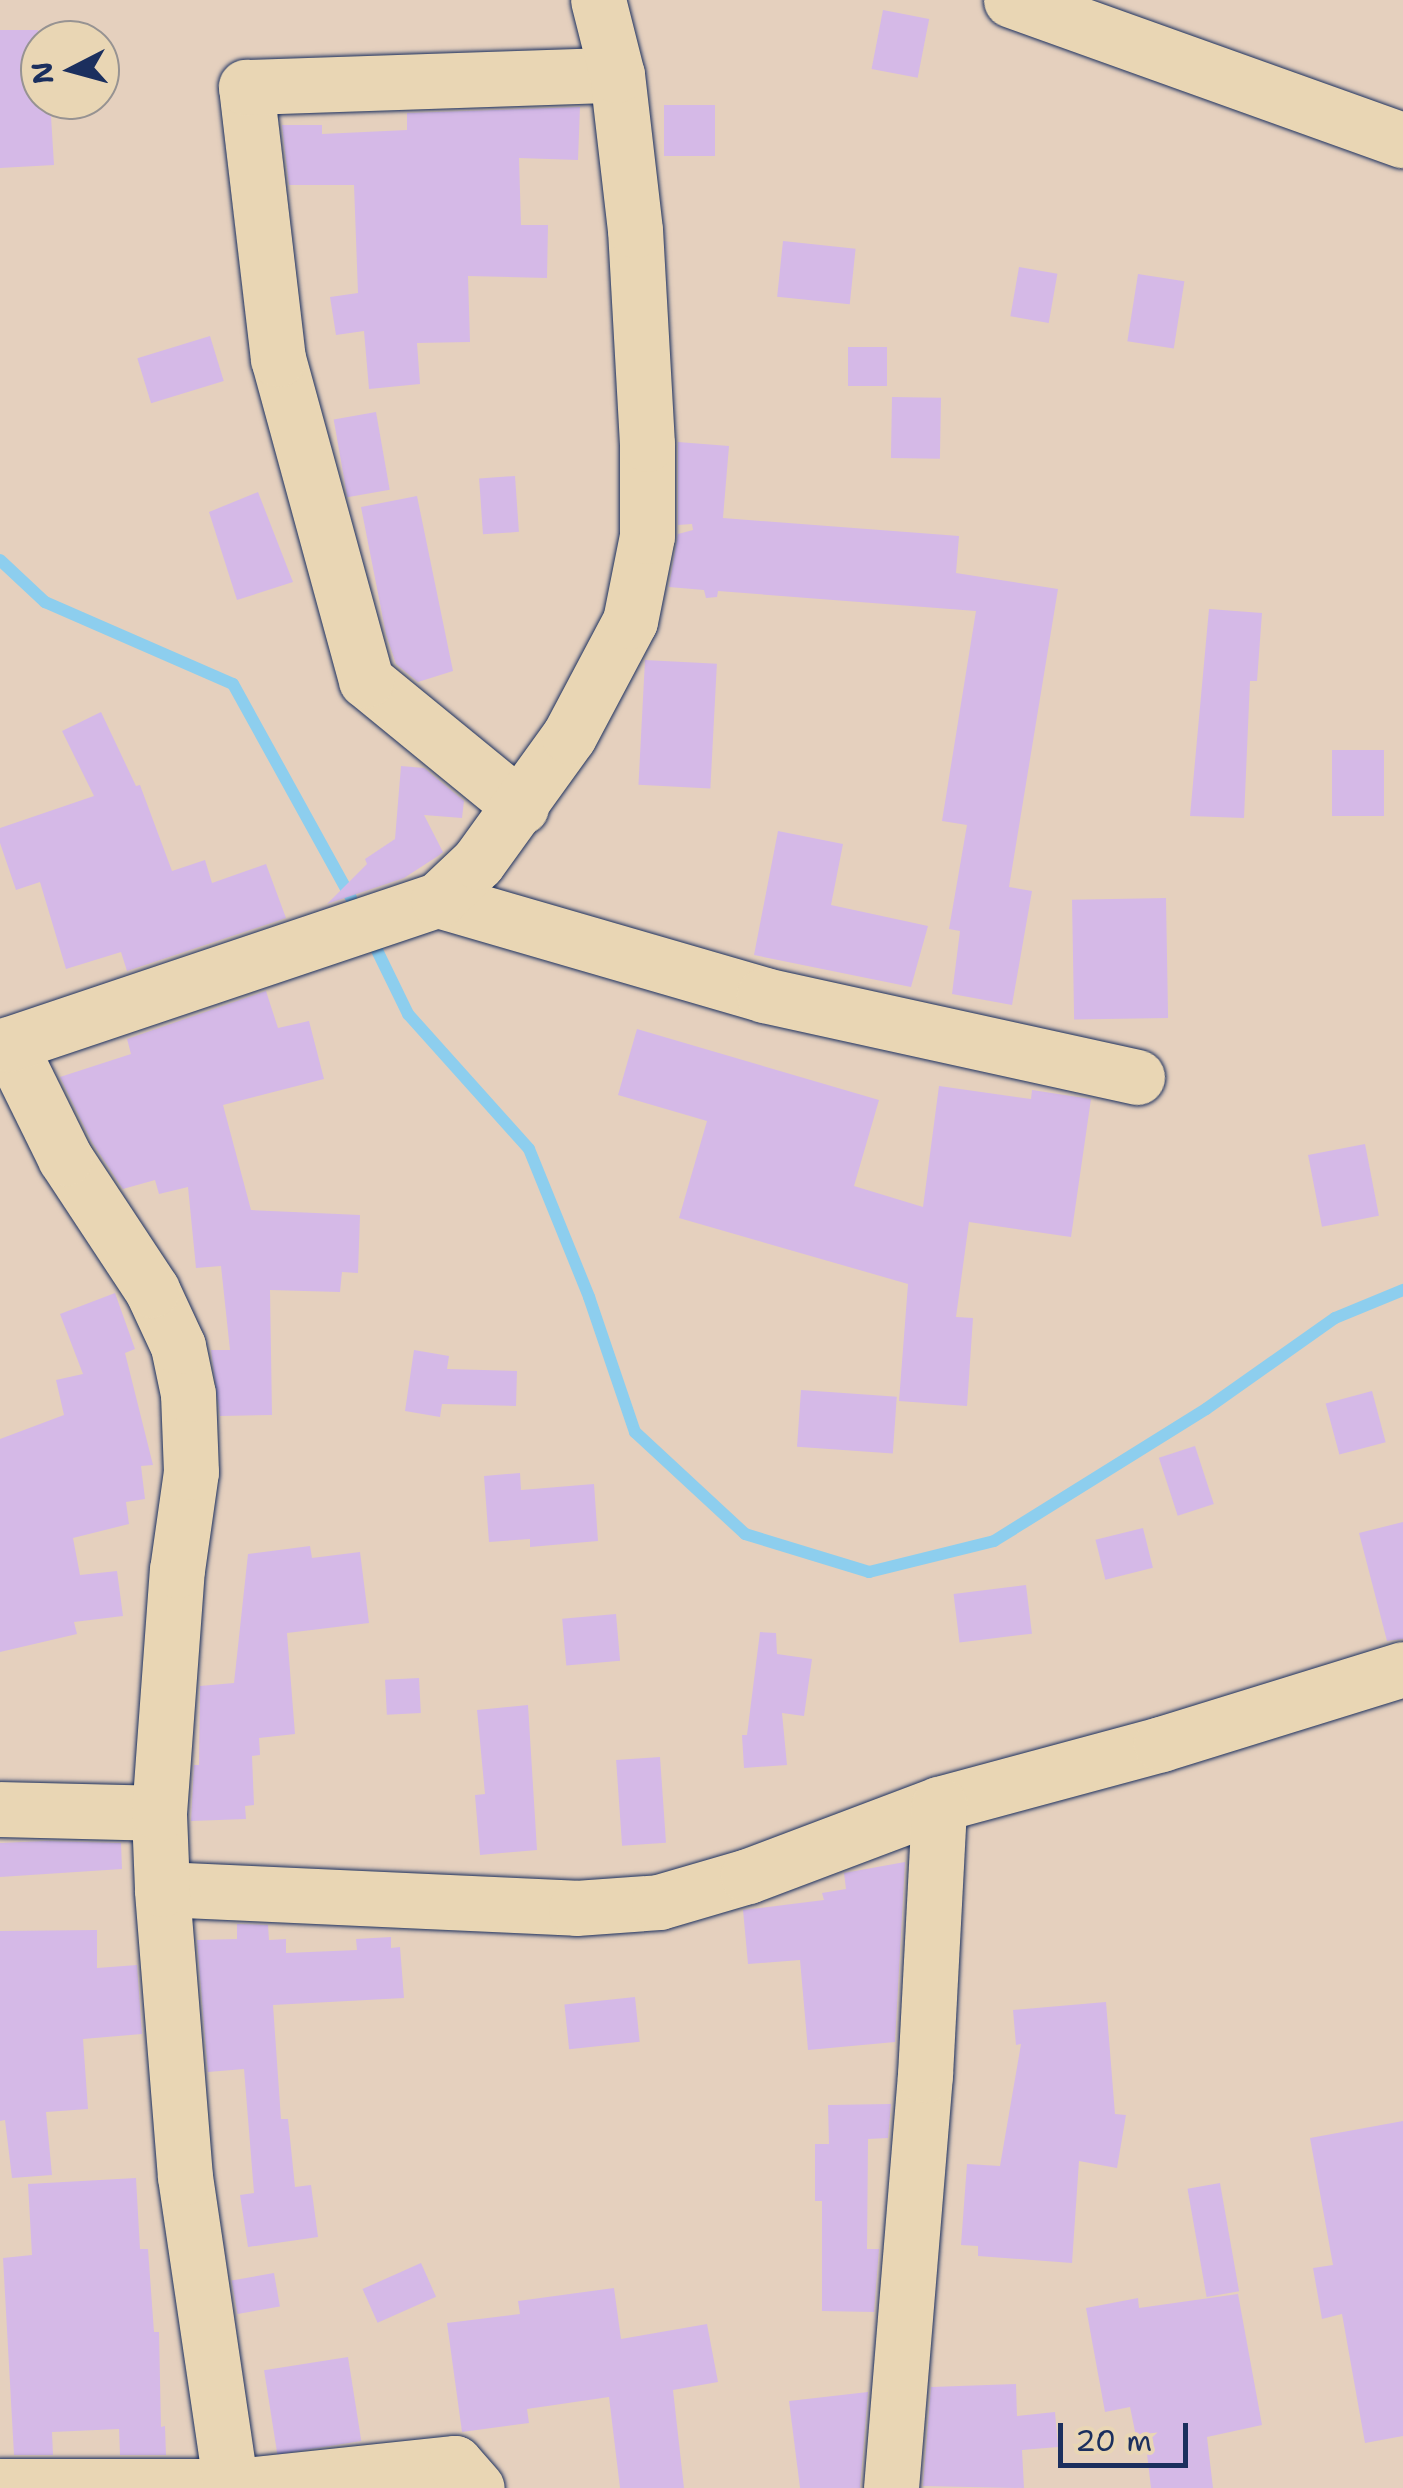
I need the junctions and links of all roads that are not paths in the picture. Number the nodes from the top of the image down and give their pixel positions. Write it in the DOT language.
graph roads {
  1 [pos="598,0"];
  2 [pos="1011,0"];
  3 [pos="617,75"];
  4 [pos="1403,140"];
  5 [pos="521,806"];
  6 [pos="438,900"];
  7 [pos="5,1033"];
  8 [pos="1137,1076"];
  9 [pos="1403,1668"];
  10 [pos="939,1804"];
  11 [pos="0,1809"];
  12 [pos="159,1813"];
  13 [pos="162,1890"];
  14 [pos="0,2486"];
  15 [pos="230,2486"];
  16 [pos="477,2488"];
  17 [pos="891,2488"];
  1 -- 3 [label="street"];
  2 -- 4 [label="street"];
  3 -- 5 [label="street"];
  3 -- 5 [label="street"];
  5 -- 6 [label="street"];
  6 -- 7 [label="street"];
  6 -- 8 [label="street"];
  7 -- 12 [label="street"];
  9 -- 10 [label="street"];
  10 -- 13 [label="street"];
  10 -- 17 [label="street"];
  11 -- 12 [label="street"];
  12 -- 13 [label="street"];
  13 -- 15 [label="street"];
  14 -- 15 [label="street"];
  15 -- 16 [label="street"];
}
